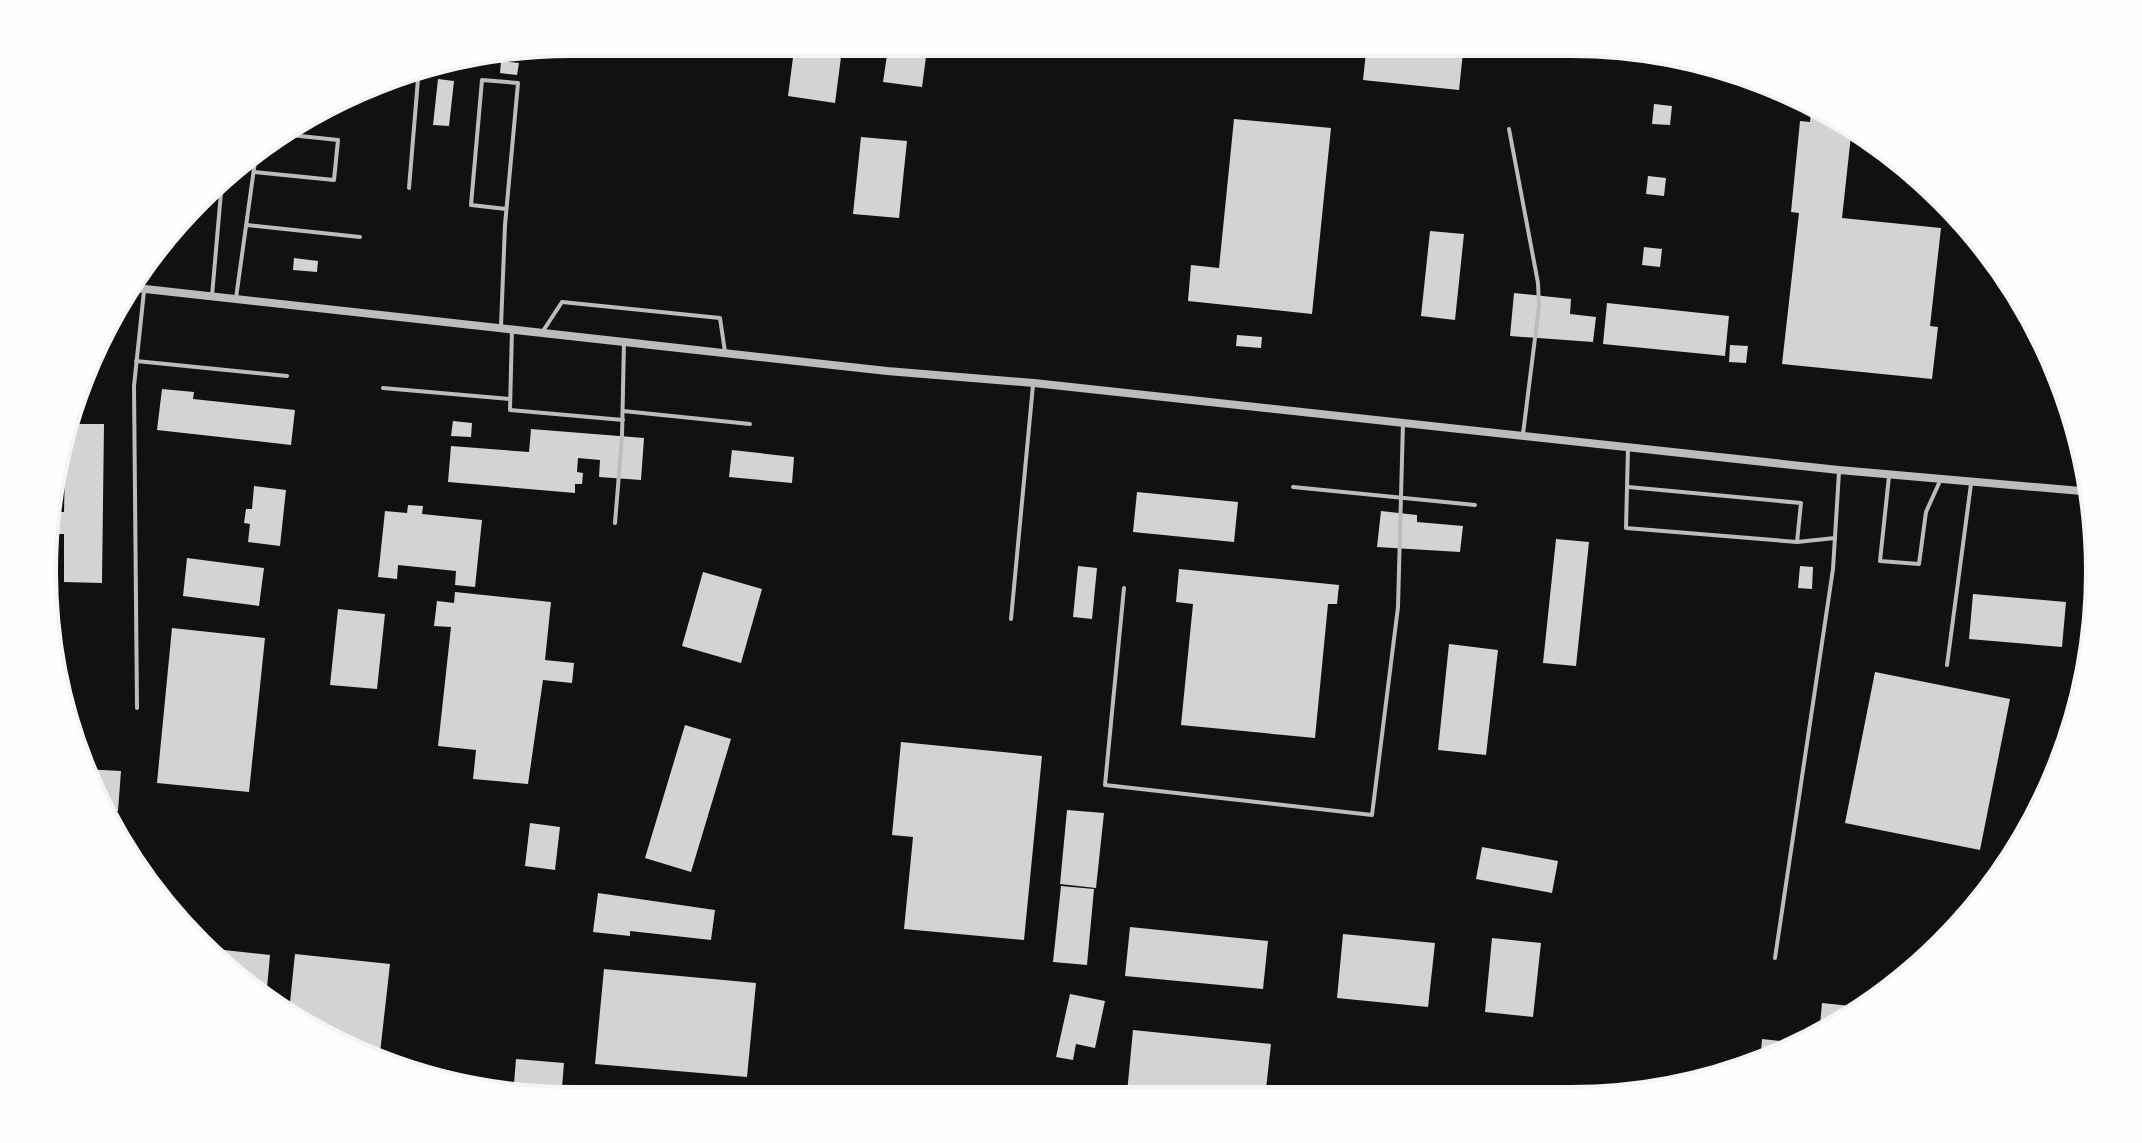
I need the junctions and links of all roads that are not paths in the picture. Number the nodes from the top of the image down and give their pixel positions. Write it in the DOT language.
graph roads {
  1 [pos="418,80"];
  2 [pos="1509,129"];
  3 [pos="297,136"];
  4 [pos="255,166"];
  5 [pos="254,172"];
  6 [pos="409,188"];
  7 [pos="221,194"];
  8 [pos="506,209"];
  9 [pos="247,225"];
  10 [pos="360,237"];
  11 [pos="141,289"];
  12 [pos="144,289"];
  13 [pos="212,296"];
  14 [pos="236,298"];
  15 [pos="501,326"];
  16 [pos="512,328"];
  17 [pos="543,331"];
  18 [pos="624,342"];
  19 [pos="725,352"];
  20 [pos="136,361"];
  21 [pos="287,376"];
  22 [pos="1034,383"];
  23 [pos="383,388"];
  24 [pos="510,399"];
  25 [pos="623,411"];
  26 [pos="623,420"];
  27 [pos="1403,423"];
  28 [pos="750,424"];
  29 [pos="1522,437"];
  30 [pos="1628,448"];
  31 [pos="1839,470"];
  32 [pos="1889,474"];
  33 [pos="1940,479"];
  34 [pos="1971,481"];
  35 [pos="1627,486"];
  36 [pos="1293,487"];
  37 [pos="2080,491"];
  38 [pos="1399,497"];
  39 [pos="1475,505"];
  40 [pos="615,523"];
  41 [pos="1835,538"];
  42 [pos="1797,542"];
  43 [pos="1124,588"];
  44 [pos="1011,619"];
  45 [pos="1947,665"];
  46 [pos="137,708"];
  47 [pos="1775,958"];
  1 -- 6 [label="lane"];
  2 -- 29 [label="lane"];
  3 -- 5 [label="lane"];
  4 -- 5 [label="lane"];
  5 -- 9 [label="lane"];
  7 -- 13 [label="lane"];
  8 -- 8 [label="lane"];
  8 -- 15 [label="lane"];
  9 -- 10 [label="lane"];
  9 -- 14 [label="lane"];
  11 -- 12 [label="street"];
  12 -- 13 [label="street"];
  12 -- 20 [label="lane"];
  13 -- 14 [label="street"];
  14 -- 15 [label="street"];
  15 -- 16 [label="street"];
  16 -- 17 [label="street"];
  16 -- 24 [label="lane"];
  17 -- 18 [label="street"];
  17 -- 19 [label="lane"];
  18 -- 19 [label="street"];
  18 -- 25 [label="lane"];
  19 -- 22 [label="street"];
  20 -- 21 [label="lane"];
  20 -- 46 [label="lane"];
  22 -- 27 [label="street"];
  22 -- 44 [label="lane"];
  23 -- 24 [label="lane"];
  24 -- 26 [label="lane"];
  25 -- 26 [label="lane"];
  25 -- 28 [label="lane"];
  26 -- 40 [label="lane"];
  27 -- 29 [label="street"];
  27 -- 38 [label="lane"];
  29 -- 30 [label="street"];
  30 -- 31 [label="street"];
  30 -- 35 [label="lane"];
  31 -- 32 [label="street"];
  31 -- 41 [label="lane"];
  32 -- 33 [label="street"];
  32 -- 33 [label="lane"];
  33 -- 34 [label="street"];
  34 -- 37 [label="street"];
  34 -- 45 [label="lane"];
  35 -- 42 [label="lane"];
  35 -- 42 [label="lane"];
  36 -- 38 [label="lane"];
  38 -- 39 [label="lane"];
  38 -- 43 [label="lane"];
  41 -- 42 [label="lane"];
  41 -- 47 [label="lane"];
}
